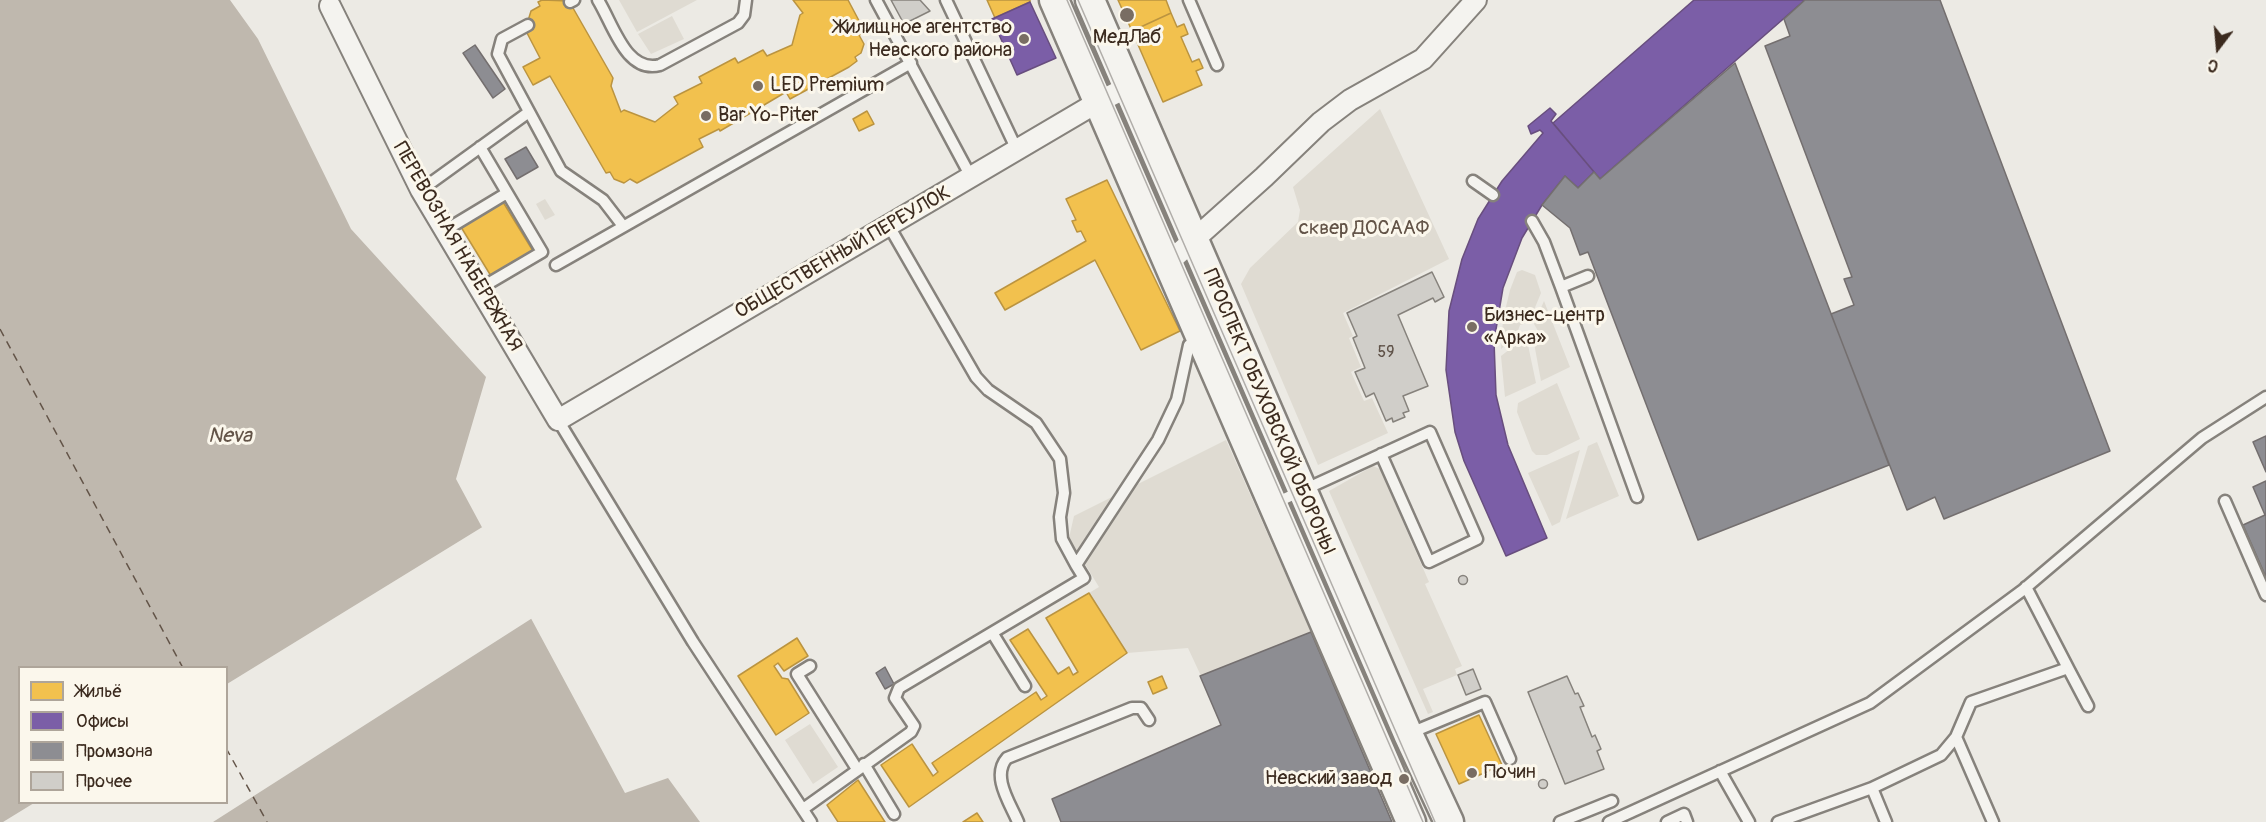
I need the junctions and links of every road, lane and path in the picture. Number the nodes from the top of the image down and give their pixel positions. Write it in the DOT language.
graph roads {
  1 [pos="598,0"];
  2 [pos="746,0"];
  3 [pos="876,0"];
  4 [pos="946,0"];
  5 [pos="1054,0"];
  6 [pos="1090,0"];
  7 [pos="1188,0"];
  8 [pos="1476,0"];
  9 [pos="330,6"];
  10 [pos="528,25"];
  11 [pos="911,63"];
  12 [pos="1217,65"];
  13 [pos="1128,87"];
  14 [pos="1098,102"];
  15 [pos="529,112"];
  16 [pos="480,147"];
  17 [pos="1017,150"];
  18 [pos="971,177"];
  19 [pos="1473,181"];
  20 [pos="421,190"];
  21 [pos="507,193"];
  22 [pos="1493,195"];
  23 [pos="1532,221"];
  24 [pos="623,226"];
  25 [pos="889,226"];
  26 [pos="444,231"];
  27 [pos="1195,241"];
  28 [pos="1168,262"];
  29 [pos="556,265"];
  30 [pos="1588,276"];
  31 [pos="1561,287"];
  32 [pos="479,289"];
  33 [pos="1202,339"];
  34 [pos="2266,397"];
  35 [pos="558,420"];
  36 [pos="1381,454"];
  37 [pos="1302,491"];
  38 [pos="1637,497"];
  39 [pos="2225,501"];
  40 [pos="1272,505"];
  41 [pos="1076,565"];
  42 [pos="2026,587"];
  43 [pos="2266,595"];
  44 [pos="993,634"];
  45 [pos="810,666"];
  46 [pos="2068,668"];
  47 [pos="1025,686"];
  48 [pos="2088,706"];
  49 [pos="1149,720"];
  50 [pos="1408,734"];
  51 [pos="1956,737"];
  52 [pos="1510,759"];
  53 [pos="860,767"];
  54 [pos="1720,771"];
  55 [pos="1872,788"];
  56 [pos="880,790"];
  57 [pos="870,798"];
  58 [pos="1612,801"];
  59 [pos="802,809"];
  60 [pos="894,814"];
  61 [pos="811,822"];
  62 [pos="1018,822"];
  63 [pos="1411,822"];
  64 [pos="1449,822"];
  65 [pos="1560,822"];
  66 [pos="1609,822"];
  67 [pos="1667,822"];
  68 [pos="1688,822"];
  69 [pos="1749,822"];
  70 [pos="1778,822"];
  71 [pos="1886,822"];
  72 [pos="1993,822"];
  1 -- 2 [label="lane"];
  3 -- 11 [label="lane"];
  4 -- 17 [label="lane"];
  5 -- 14 [label="main road, ПРОСПЕКТ ОБУХОВСКОЙ ОБОРОНЫ"];
  6 -- 13 [label="main road, ПРОСПЕКТ ОБУХОВСКОЙ ОБОРОНЫ"];
  7 -- 12 [label="lane"];
  8 -- 27 [label="street"];
  9 -- 20 [label="street, ПЕРЕВОЗНАЯ НАБЕРЕЖНАЯ"];
  10 -- 15 [label="lane"];
  11 -- 18 [label="lane"];
  11 -- 24 [label="lane"];
  13 -- 14 [label="street, ОБЩЕСТВЕННЫЙ ПЕРЕУЛОК"];
  13 -- 27 [label="main road, ПРОСПЕКТ ОБУХОВСКОЙ ОБОРОНЫ"];
  14 -- 17 [label="street, ОБЩЕСТВЕННЫЙ ПЕРЕУЛОК"];
  14 -- 28 [label="main road, ПРОСПЕКТ ОБУХОВСКОЙ ОБОРОНЫ"];
  15 -- 16 [label="lane"];
  15 -- 24 [label="lane"];
  16 -- 20 [label="lane"];
  16 -- 21 [label="lane"];
  17 -- 18 [label="street, ОБЩЕСТВЕННЫЙ ПЕРЕУЛОК"];
  18 -- 25 [label="street, ОБЩЕСТВЕННЫЙ ПЕРЕУЛОК"];
  19 -- 22 [label="lane"];
  20 -- 26 [label="street, ПЕРЕВОЗНАЯ НАБЕРЕЖНАЯ"];
  21 -- 26 [label="lane"];
  21 -- 32 [label="lane"];
  23 -- 31 [label="lane"];
  24 -- 29 [label="lane"];
  25 -- 35 [label="street, ОБЩЕСТВЕННЫЙ ПЕРЕУЛОК"];
  25 -- 41 [label="lane"];
  26 -- 32 [label="street, ПЕРЕВОЗНАЯ НАБЕРЕЖНАЯ"];
  27 -- 28 [label="street"];
  27 -- 37 [label="main road, ПРОСПЕКТ ОБУХОВСКОЙ ОБОРОНЫ"];
  28 -- 33 [label="main road, ПРОСПЕКТ ОБУХОВСКОЙ ОБОРОНЫ"];
  30 -- 31 [label="lane"];
  31 -- 38 [label="lane"];
  32 -- 35 [label="street, ПЕРЕВОЗНАЯ НАБЕРЕЖНАЯ"];
  33 -- 40 [label="main road, ПРОСПЕКТ ОБУХОВСКОЙ ОБОРОНЫ"];
  33 -- 41 [label="lane"];
  34 -- 42 [label="lane"];
  35 -- 59 [label="lane"];
  36 -- 36 [label="lane"];
  36 -- 37 [label="lane"];
  37 -- 40 [label="lane"];
  37 -- 50 [label="main road, ПРОСПЕКТ ОБУХОВСКОЙ ОБОРОНЫ"];
  39 -- 43 [label="lane"];
  40 -- 63 [label="main road, ПРОСПЕКТ ОБУХОВСКОЙ ОБОРОНЫ"];
  41 -- 44 [label="lane"];
  42 -- 46 [label="lane"];
  42 -- 54 [label="lane"];
  44 -- 47 [label="lane"];
  44 -- 53 [label="lane"];
  45 -- 53 [label="lane"];
  46 -- 48 [label="lane"];
  46 -- 51 [label="lane"];
  49 -- 62 [label="lane"];
  50 -- 52 [label="lane"];
  50 -- 64 [label="main road, ПРОСПЕКТ ОБУХОВСКОЙ ОБОРОНЫ"];
  51 -- 55 [label="lane"];
  51 -- 72 [label="lane"];
  53 -- 56 [label="lane"];
  53 -- 59 [label="lane"];
  54 -- 66 [label="lane"];
  54 -- 69 [label="lane"];
  55 -- 70 [label="lane"];
  55 -- 71 [label="lane"];
  56 -- 57 [label="lane"];
  56 -- 60 [label="lane"];
  58 -- 65 [label="lane"];
  59 -- 61 [label="lane"];
  67 -- 68 [label="lane"];
}
